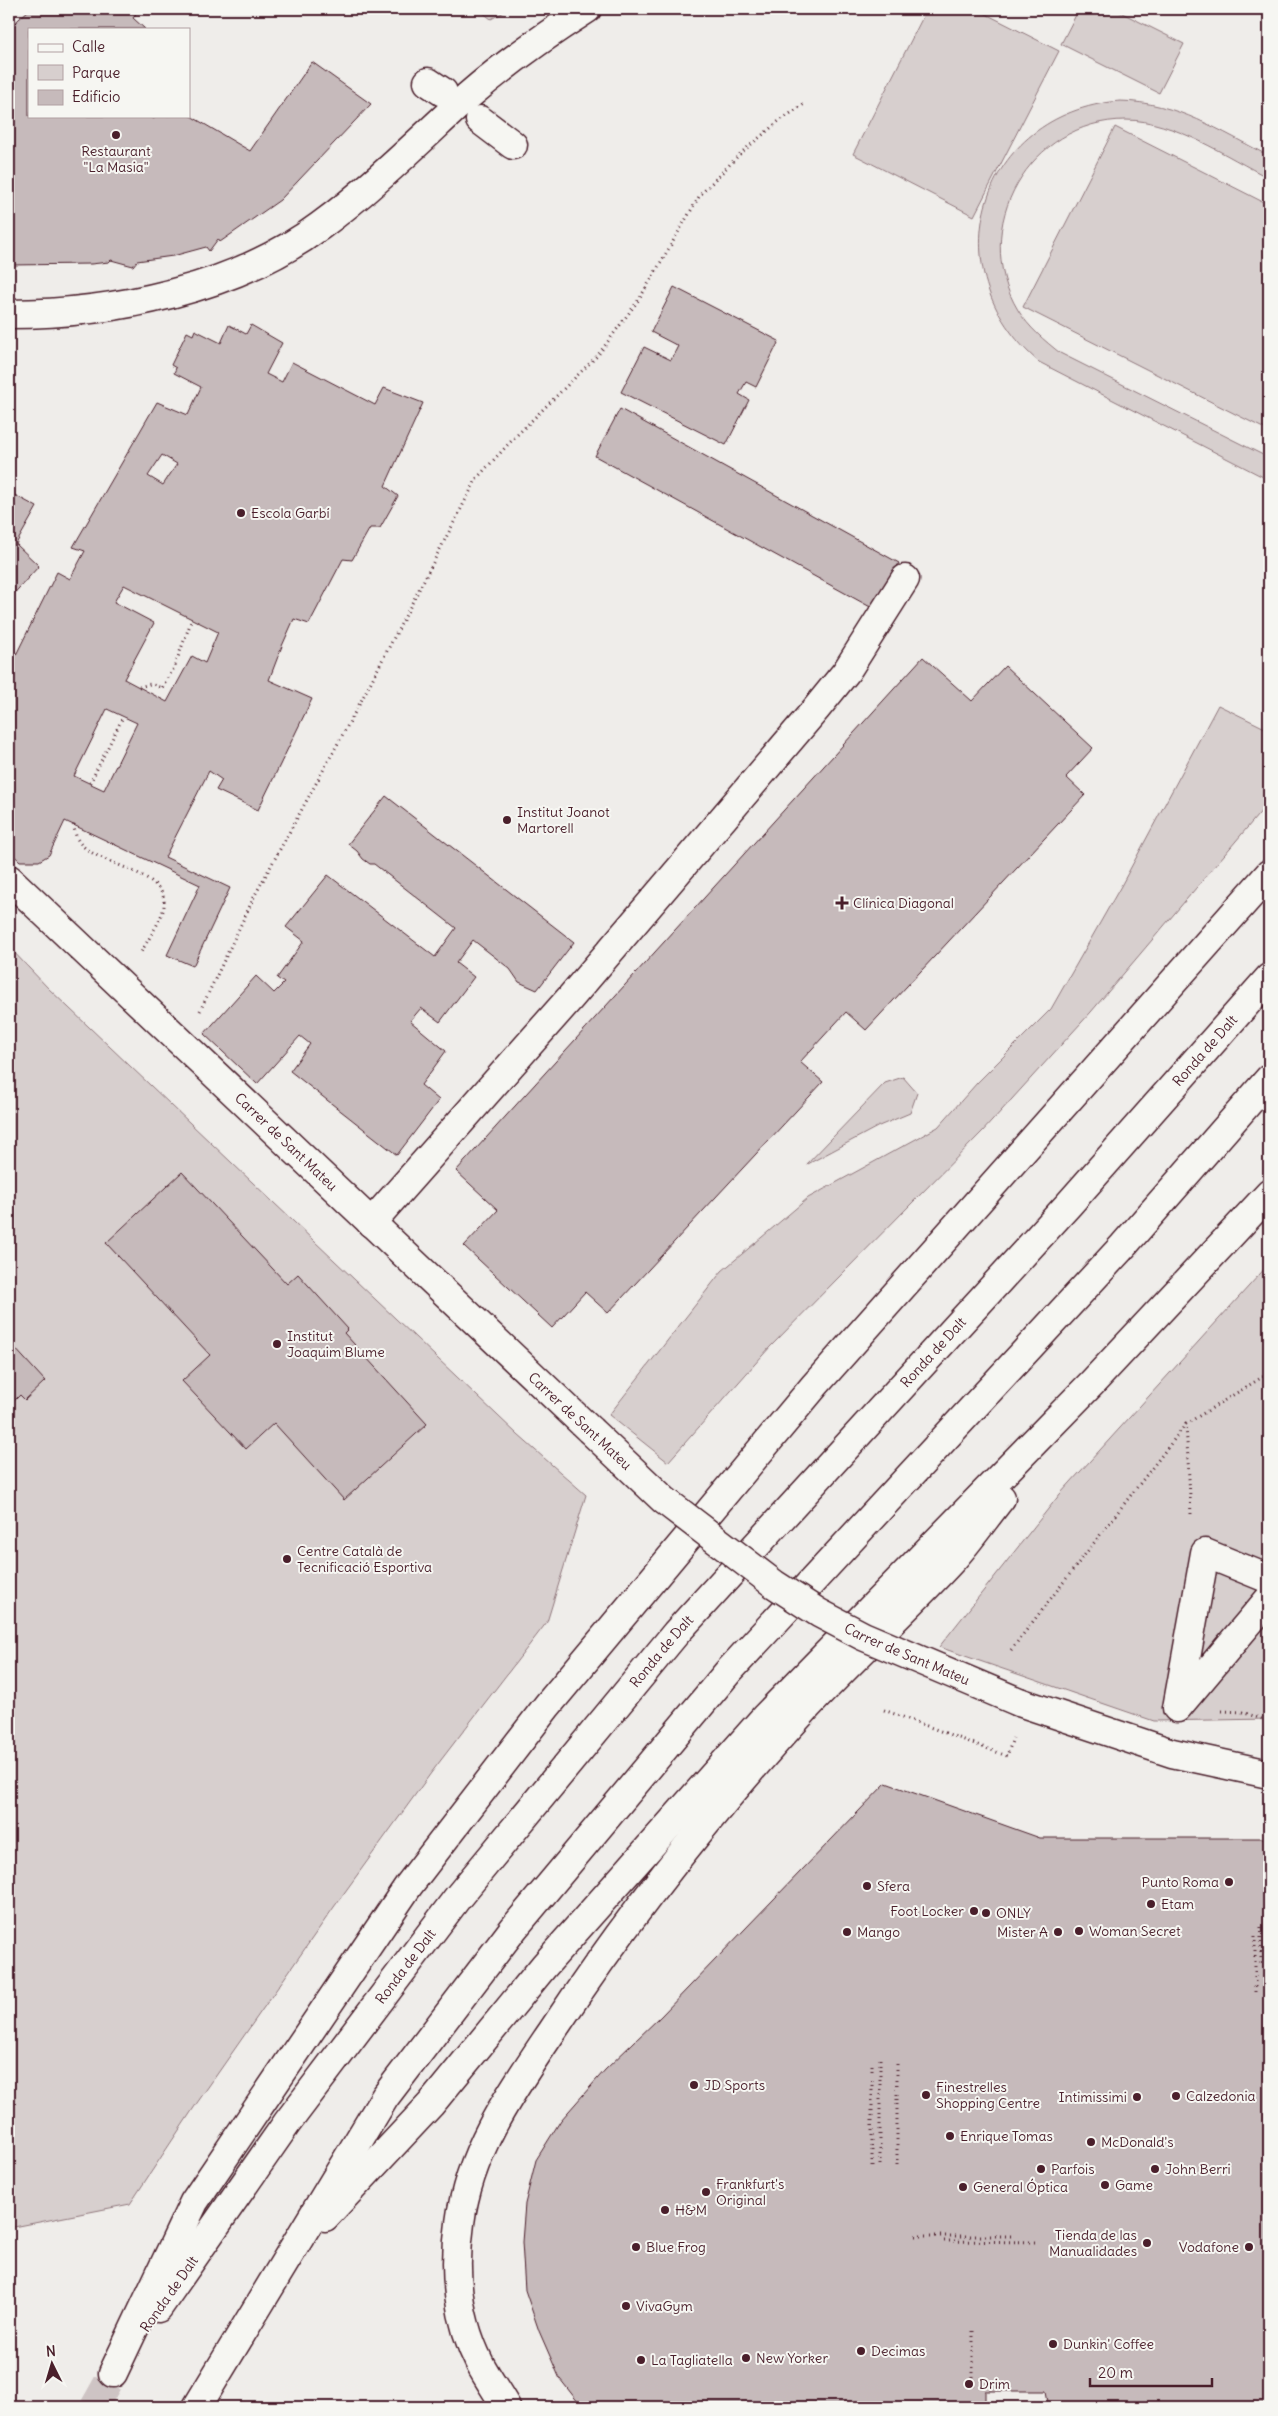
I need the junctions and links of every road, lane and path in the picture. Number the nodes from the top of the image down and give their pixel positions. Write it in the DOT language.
graph roads {
  1 [pos="587,9"];
  2 [pos="806,103"];
  3 [pos="480,120"];
  4 [pos="513,145"];
  5 [pos="9,314"];
  6 [pos="905,579"];
  7 [pos="192,619"];
  8 [pos="139,687"];
  9 [pos="123,717"];
  10 [pos="90,783"];
  11 [pos="73,825"];
  12 [pos="1269,874"];
  13 [pos="9,879"];
  14 [pos="140,955"];
  15 [pos="1269,978"];
  16 [pos="184,1045"];
  17 [pos="1269,1080"];
  18 [pos="1269,1194"];
  19 [pos="371,1223"];
  20 [pos="1269,1374"];
  21 [pos="1092,1383"];
  22 [pos="1186,1424"];
  23 [pos="1191,1514"];
  24 [pos="1269,1579"];
  25 [pos="1269,1599"];
  26 [pos="1011,1650"];
  27 [pos="884,1710"];
  28 [pos="1242,1712"];
  29 [pos="1265,1720"];
  30 [pos="1014,1736"];
  31 [pos="1269,1774"];
  32 [pos="1261,1923"];
  33 [pos="1255,1936"];
  34 [pos="1261,1963"];
  35 [pos="1255,1992"];
  36 [pos="880,2060"];
  37 [pos="897,2060"];
  38 [pos="872,2062"];
  39 [pos="880,2165"];
  40 [pos="897,2165"];
  41 [pos="872,2166"];
  42 [pos="915,2236"];
  43 [pos="1013,2236"];
  44 [pos="944,2241"];
  45 [pos="1038,2242"];
  46 [pos="294,2248"];
  47 [pos="973,2330"];
  48 [pos="973,2388"];
  49 [pos="197,2407"];
  50 [pos="506,2407"];
  1 -- 5 [label="main road"];
  2 -- 16 [label="path"];
  3 -- 4 [label="main road"];
  6 -- 19 [label="main road"];
  7 -- 8 [label="path"];
  9 -- 10 [label="path"];
  11 -- 14 [label="path"];
  12 -- 15 [label="main road, Ronda de Dalt"];
  13 -- 16 [label="main road, Carrer de Sant Mateu"];
  16 -- 19 [label="main road, Carrer de Sant Mateu"];
  17 -- 46 [label="main road"];
  18 -- 21 [label="main road"];
  19 -- 31 [label="main road, Carrer de Sant Mateu, bridge"];
  20 -- 22 [label="path"];
  21 -- 46 [label="main road"];
  21 -- 50 [label="main road"];
  22 -- 23 [label="path"];
  22 -- 26 [label="path"];
  24 -- 25 [label="main road"];
  27 -- 30 [label="path"];
  28 -- 29 [label="path"];
  32 -- 34 [label="path"];
  33 -- 35 [label="path"];
  36 -- 39 [label="path"];
  37 -- 40 [label="path"];
  38 -- 41 [label="path"];
  42 -- 43 [label="path"];
  44 -- 45 [label="path"];
  46 -- 49 [label="main road"];
  47 -- 48 [label="path"];
}
